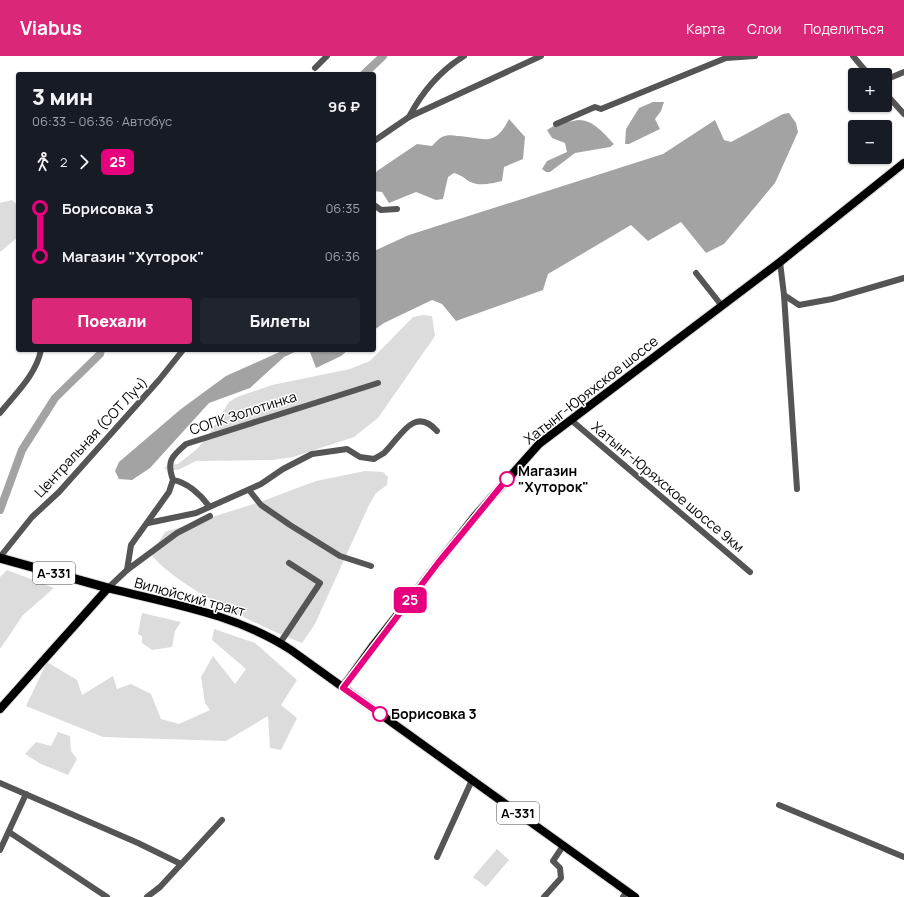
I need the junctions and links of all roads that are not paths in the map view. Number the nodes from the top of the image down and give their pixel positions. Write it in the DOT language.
graph roads {
  1 [pos="327,56"];
  2 [pos="464,56"];
  3 [pos="526,56"];
  4 [pos="542,56"];
  5 [pos="755,56"];
  6 [pos="853,56"];
  7 [pos="530,62"];
  8 [pos="315,68"];
  9 [pos="864,68"];
  10 [pos="904,72"];
  11 [pos="892,77"];
  12 [pos="892,101"];
  13 [pos="904,114"];
  14 [pos="409,117"];
  15 [pos="556,124"];
  16 [pos="376,140"];
  17 [pos="904,163"];
  18 [pos="376,206"];
  19 [pos="397,208"];
  20 [pos="780,262"];
  21 [pos="696,273"];
  22 [pos="904,278"];
  23 [pos="784,295"];
  24 [pos="722,306"];
  25 [pos="40,352"];
  26 [pos="181,352"];
  27 [pos="378,383"];
  28 [pos="0,414"];
  29 [pos="571,420"];
  30 [pos="437,431"];
  31 [pos="173,480"];
  32 [pos="797,489"];
  33 [pos="248,490"];
  34 [pos="209,506"];
  35 [pos="210,516"];
  36 [pos="148,523"];
  37 [pos="0,558"];
  38 [pos="290,562"];
  39 [pos="371,566"];
  40 [pos="127,570"];
  41 [pos="750,572"];
  42 [pos="108,588"];
  43 [pos="280,643"];
  44 [pos="343,688"];
  45 [pos="0,709"];
  46 [pos="472,780"];
  47 [pos="0,783"];
  48 [pos="26,794"];
  49 [pos="779,805"];
  50 [pos="222,820"];
  51 [pos="9,832"];
  52 [pos="563,846"];
  53 [pos="0,850"];
  54 [pos="437,857"];
  55 [pos="904,857"];
  56 [pos="181,864"];
  57 [pos="625,894"];
  58 [pos="107,897"];
  59 [pos="146,897"];
  60 [pos="544,897"];
  61 [pos="635,897"];
  1 -- 8 [label="street"];
  2 -- 14 [label="street"];
  3 -- 7 [label="street"];
  4 -- 7 [label="street"];
  5 -- 15 [label="street"];
  6 -- 9 [label="street"];
  7 -- 14 [label="street"];
  10 -- 11 [label="street"];
  12 -- 13 [label="street"];
  14 -- 16 [label="street"];
  17 -- 20 [label="main road, Хатынг-Юряхское шоссе"];
  18 -- 19 [label="street"];
  20 -- 23 [label="street"];
  20 -- 24 [label="main road, Хатынг-Юряхское шоссе"];
  21 -- 24 [label="street"];
  22 -- 23 [label="street"];
  23 -- 32 [label="street"];
  24 -- 29 [label="main road, Хатынг-Юряхское шоссе"];
  25 -- 28 [label="street"];
  26 -- 37 [label="street, Центральная (СОТ Луч)"];
  27 -- 31 [label="street, СОПК Золотинка"];
  29 -- 41 [label="street, Хатынг-Юряхское шоссе 9км"];
  29 -- 44 [label="main road, Хатынг-Юряхское шоссе"];
  30 -- 33 [label="street"];
  31 -- 34 [label="street"];
  31 -- 36 [label="street"];
  33 -- 34 [label="street"];
  33 -- 39 [label="street"];
  34 -- 36 [label="street"];
  35 -- 40 [label="street"];
  36 -- 40 [label="street"];
  37 -- 42 [label="highway, А-331"];
  38 -- 43 [label="street"];
  40 -- 42 [label="street"];
  42 -- 43 [label="main road, Вилюйский тракт / А-331"];
  42 -- 45 [label="main road"];
  43 -- 44 [label="main road, Вилюйский тракт / А-331"];
  44 -- 46 [label="main road, Вилюйский тракт / А-331"];
  46 -- 52 [label="main road, Вилюйский тракт / А-331"];
  46 -- 54 [label="street"];
  47 -- 48 [label="street"];
  48 -- 51 [label="street"];
  48 -- 56 [label="street"];
  49 -- 55 [label="street"];
  50 -- 56 [label="street"];
  51 -- 53 [label="street"];
  51 -- 58 [label="street"];
  52 -- 57 [label="main road, Вилюйский тракт / А-331"];
  52 -- 60 [label="street"];
  56 -- 59 [label="street"];
  57 -- 61 [label="main road, Вилюйский тракт / А-331"];
}
